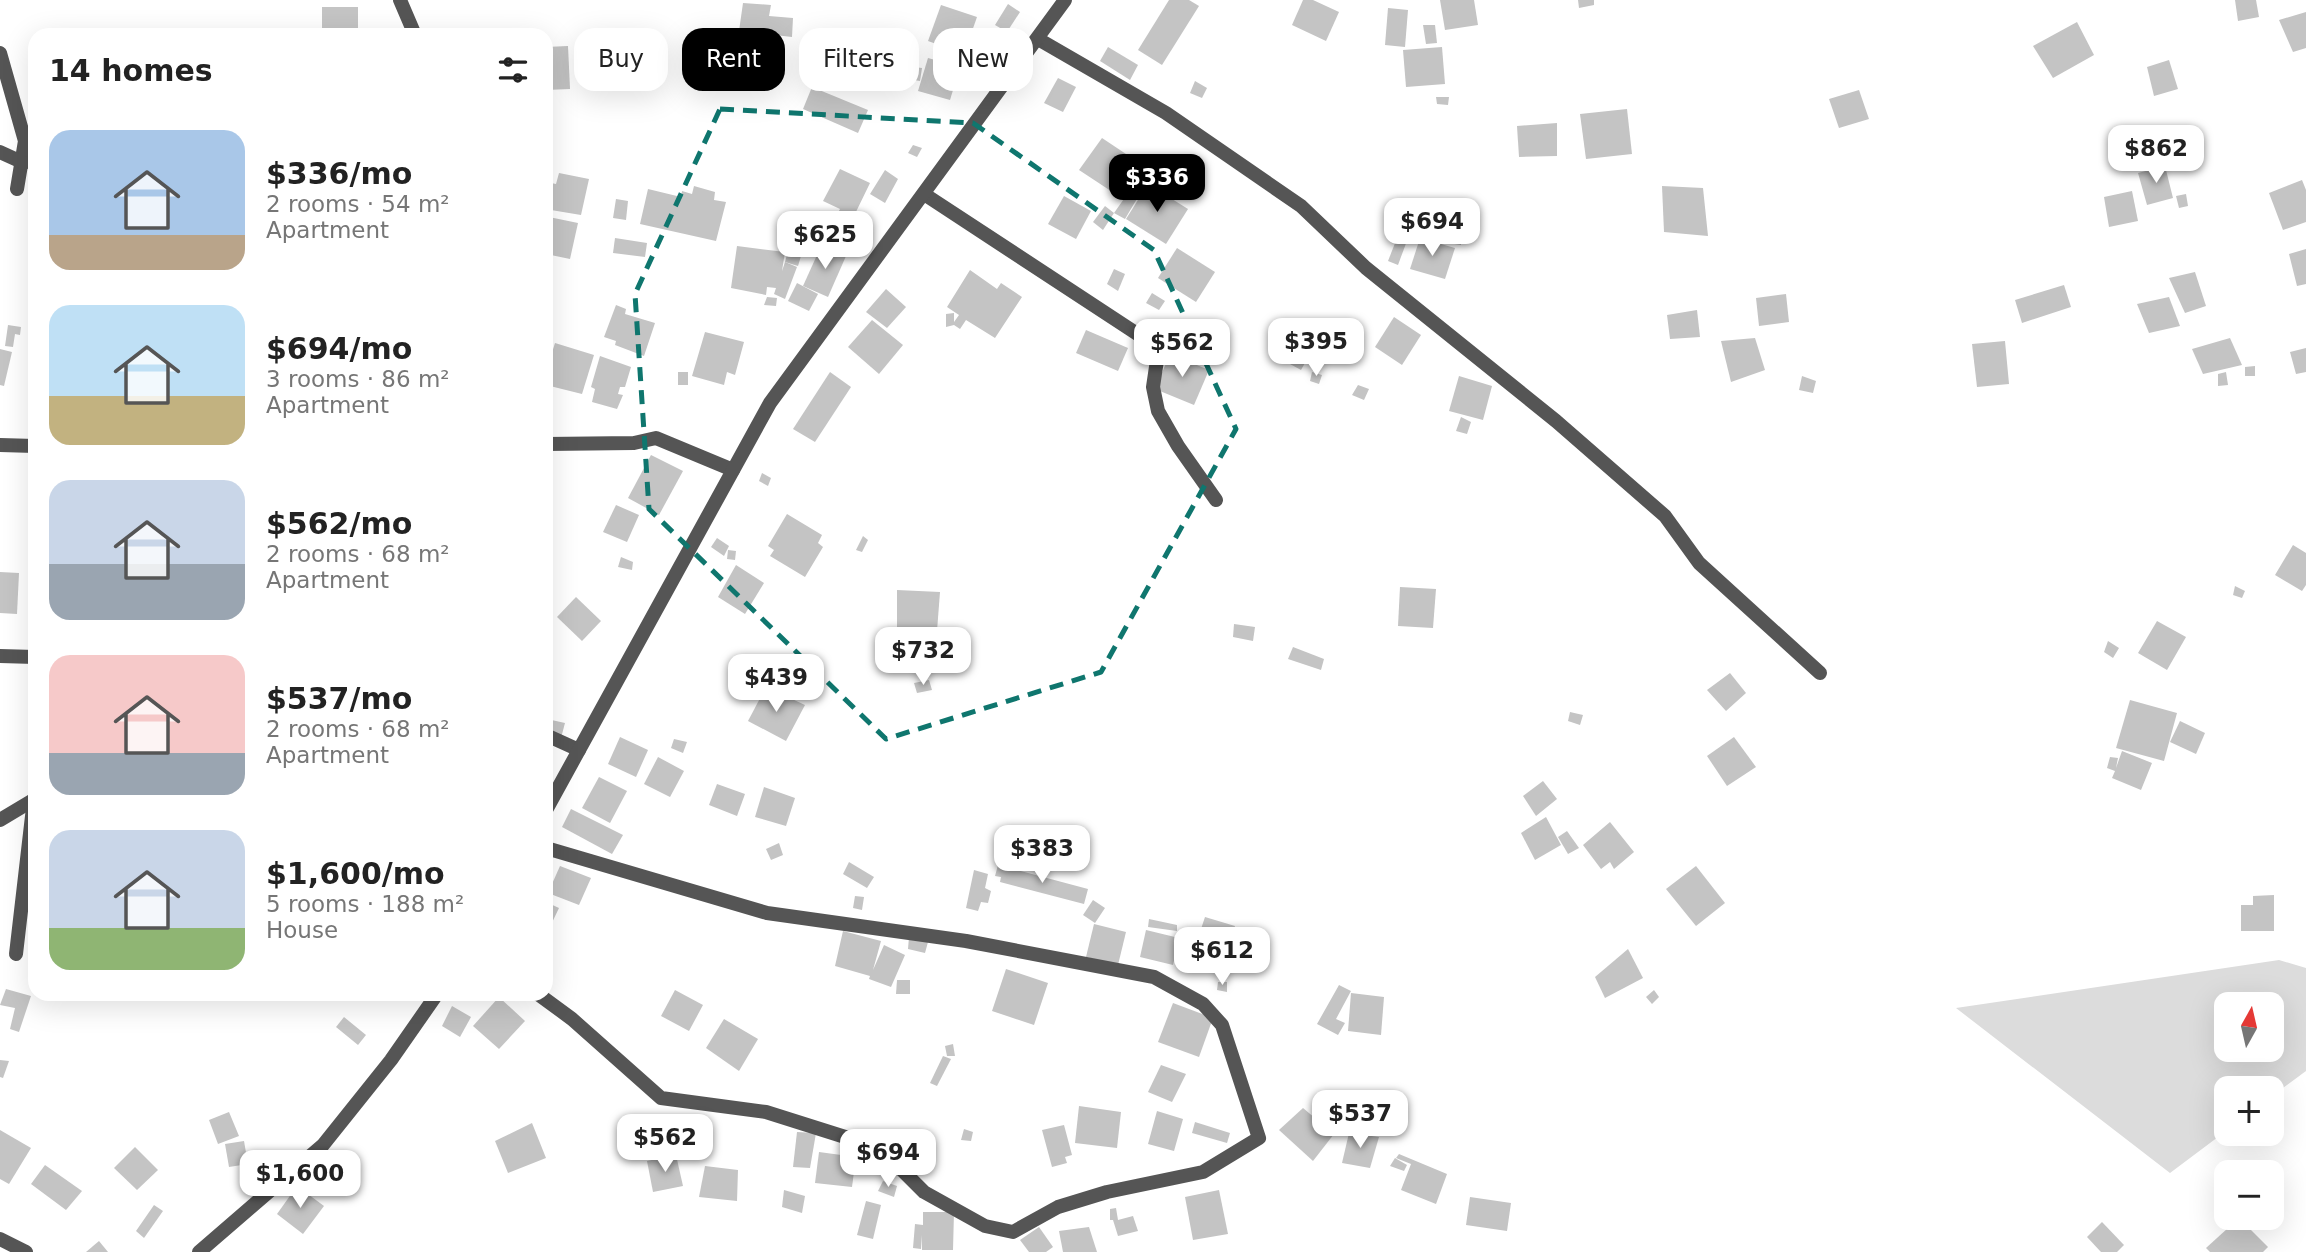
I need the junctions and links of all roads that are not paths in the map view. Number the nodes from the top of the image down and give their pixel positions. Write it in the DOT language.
graph roads {
  1 [pos="400,0"];
  2 [pos="1065,0"];
  3 [pos="412,28"];
  4 [pos="1038,39"];
  5 [pos="0,52"];
  6 [pos="0,152"];
  7 [pos="24,163"];
  8 [pos="17,189"];
  9 [pos="924,194"];
  10 [pos="0,444"];
  11 [pos="553,444"];
  12 [pos="28,446"];
  13 [pos="733,470"];
  14 [pos="1216,500"];
  15 [pos="0,656"];
  16 [pos="28,657"];
  17 [pos="1820,673"];
  18 [pos="553,738"];
  19 [pos="579,750"];
  20 [pos="553,797"];
  21 [pos="28,803"];
  22 [pos="0,820"];
  23 [pos="553,850"];
  24 [pos="28,856"];
  25 [pos="16,954"];
  26 [pos="432,1001"];
  27 [pos="548,1001"];
  28 [pos="0,1239"];
  29 [pos="26,1252"];
  30 [pos="199,1252"];
  1 -- 3 [label="street"];
  2 -- 4 [label="street"];
  4 -- 9 [label="street"];
  4 -- 17 [label="street"];
  5 -- 7 [label="street"];
  6 -- 7 [label="street"];
  7 -- 8 [label="street"];
  9 -- 13 [label="street"];
  9 -- 14 [label="street"];
  10 -- 12 [label="street"];
  11 -- 13 [label="street"];
  13 -- 19 [label="street"];
  15 -- 16 [label="street"];
  18 -- 19 [label="street"];
  19 -- 20 [label="street"];
  21 -- 22 [label="street"];
  23 -- 27 [label="street"];
  24 -- 25 [label="street"];
  26 -- 30 [label="street"];
  28 -- 29 [label="street"];
}
